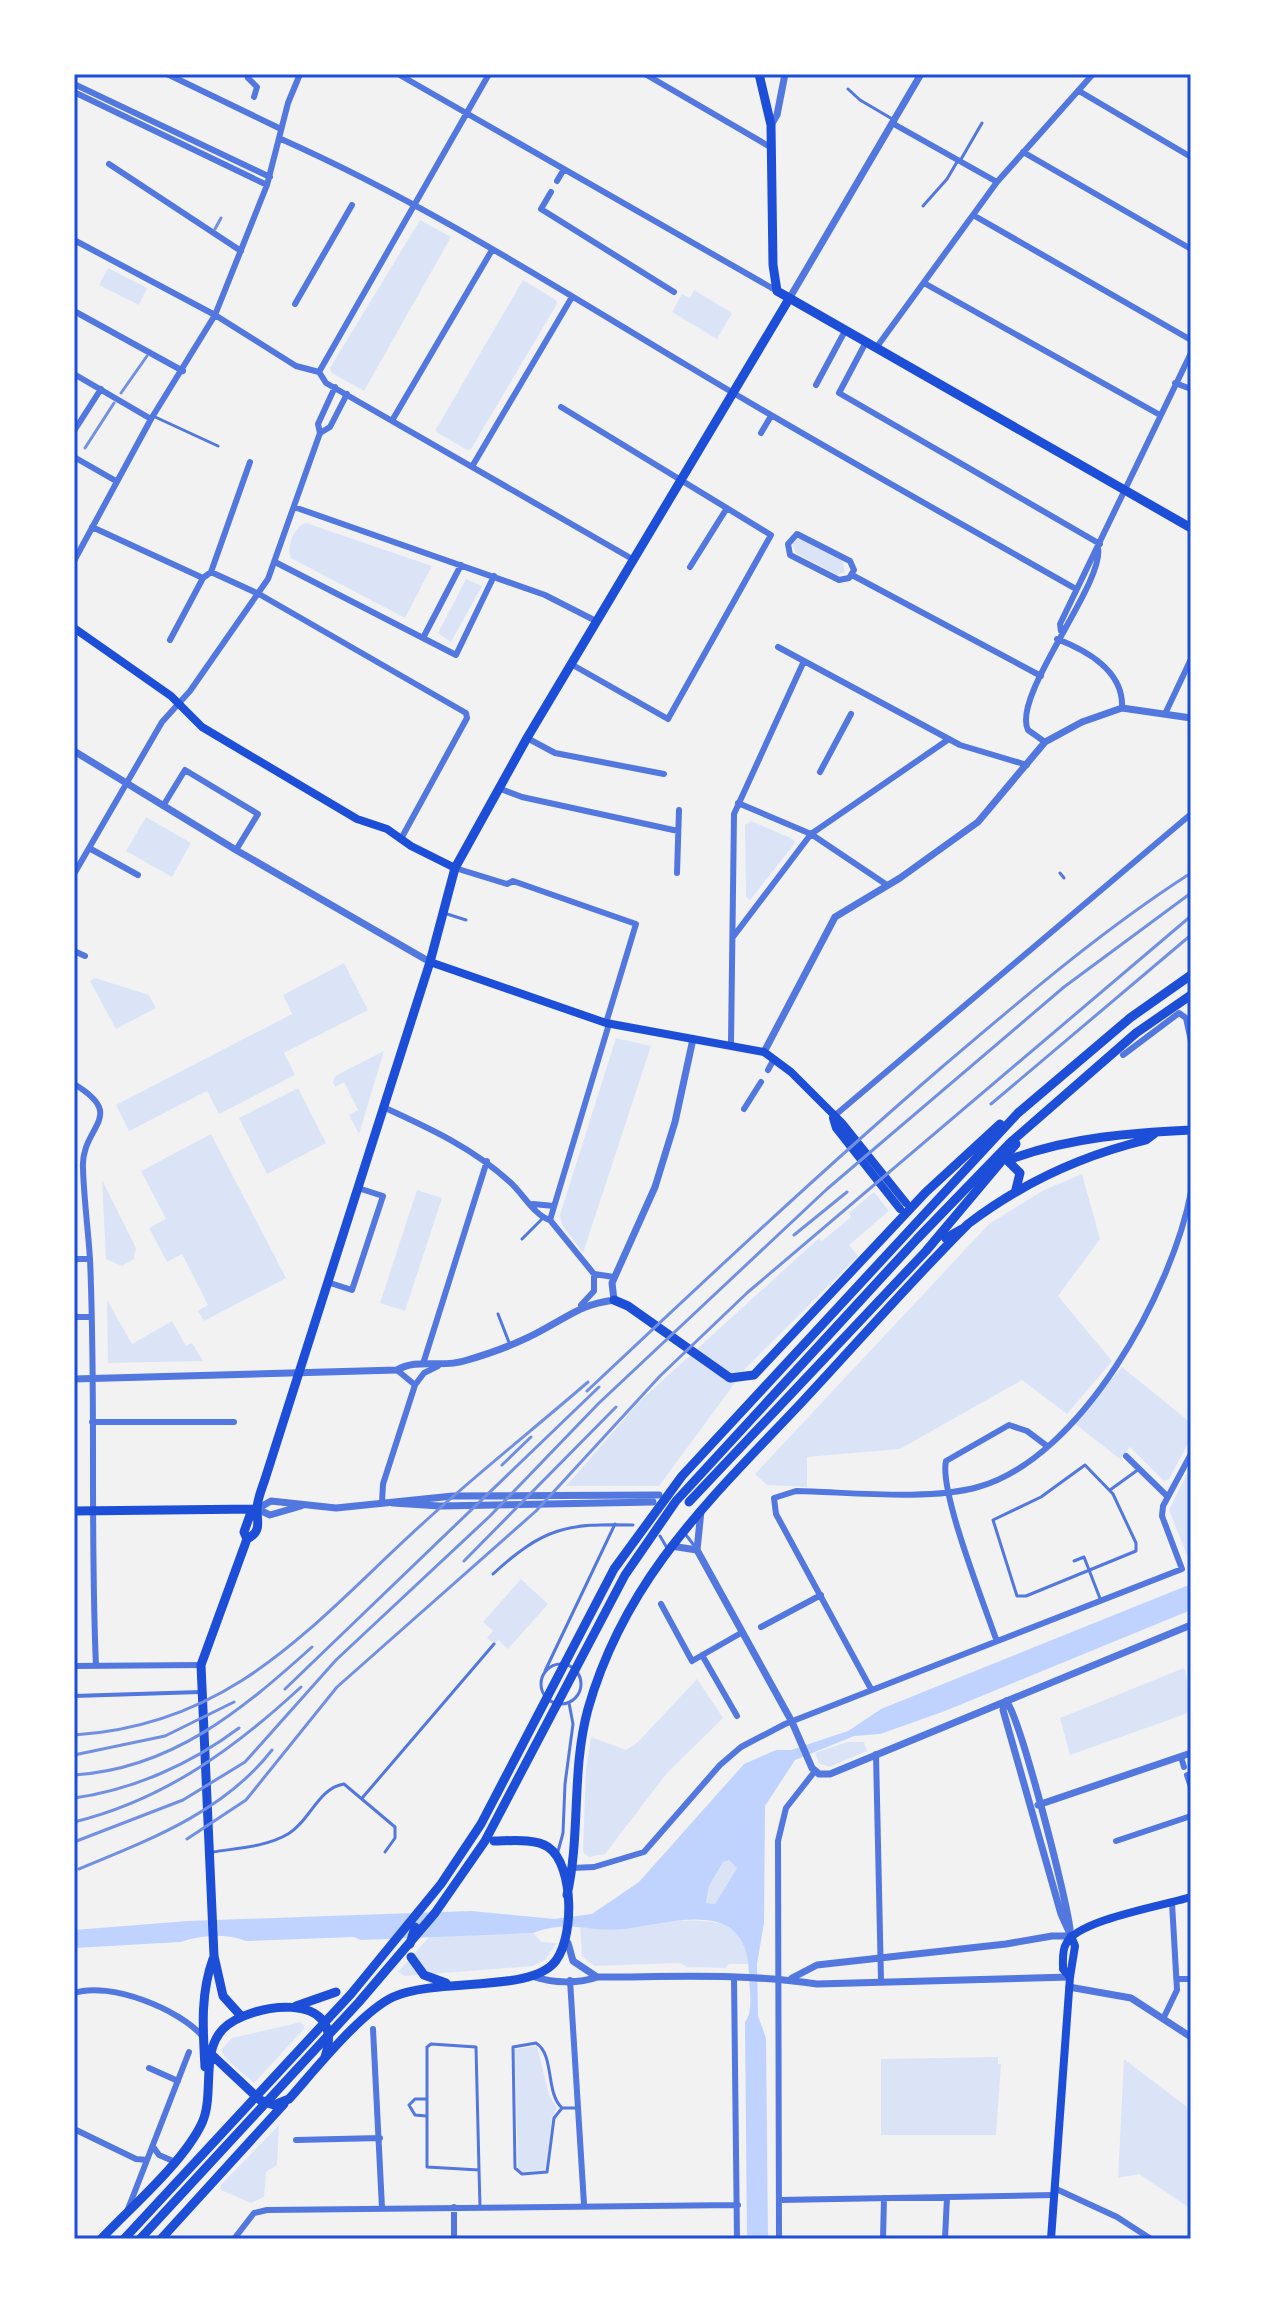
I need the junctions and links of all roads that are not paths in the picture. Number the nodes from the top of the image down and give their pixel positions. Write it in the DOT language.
graph roads {
  1 [pos="167,74"];
  2 [pos="300,74"];
  3 [pos="398,74"];
  4 [pos="489,74"];
  5 [pos="645,74"];
  6 [pos="785,74"];
  7 [pos="921,74"];
  8 [pos="1093,74"];
  9 [pos="762,75"];
  10 [pos="248,78"];
  11 [pos="74,84"];
  12 [pos="848,89"];
  13 [pos="1079,91"];
  14 [pos="74,92"];
  15 [pos="254,97"];
  16 [pos="468,115"];
  17 [pos="893,122"];
  18 [pos="982,123"];
  19 [pos="771,125"];
  20 [pos="281,129"];
  21 [pos="281,139"];
  22 [pos="772,148"];
  23 [pos="1023,152"];
  24 [pos="1191,157"];
  25 [pos="959,160"];
  26 [pos="109,164"];
  27 [pos="564,169"];
  28 [pos="366,177"];
  29 [pos="268,181"];
  30 [pos="557,181"];
  31 [pos="997,182"];
  32 [pos="361,188"];
  33 [pos="551,192"];
  34 [pos="352,205"];
  35 [pos="415,205"];
  36 [pos="923,206"];
  37 [pos="973,215"];
  38 [pos="74,240"];
  39 [pos="1191,249"];
  40 [pos="492,250"];
  41 [pos="241,251"];
  42 [pos="924,283"];
  43 [pos="777,291"];
  44 [pos="674,292"];
  45 [pos="572,297"];
  46 [pos="789,299"];
  47 [pos="295,304"];
  48 [pos="74,311"];
  49 [pos="215,315"];
  50 [pos="845,331"];
  51 [pos="1191,340"];
  52 [pos="866,342"];
  53 [pos="876,348"];
  54 [pos="1191,353"];
  55 [pos="183,371"];
  56 [pos="319,372"];
  57 [pos="74,374"];
  58 [pos="1175,383"];
  59 [pos="816,385"];
  60 [pos="335,387"];
  61 [pos="101,389"];
  62 [pos="1191,389"];
  63 [pos="347,394"];
  64 [pos="735,394"];
  65 [pos="561,407"];
  66 [pos="1160,415"];
  67 [pos="771,416"];
  68 [pos="152,417"];
  69 [pos="393,419"];
  70 [pos="74,431"];
  71 [pos="320,433"];
  72 [pos="761,433"];
  73 [pos="218,446"];
  74 [pos="74,457"];
  75 [pos="250,462"];
  76 [pos="473,465"];
  77 [pos="116,481"];
  78 [pos="681,481"];
  79 [pos="1125,491"];
  80 [pos="294,507"];
  81 [pos="727,508"];
  82 [pos="92,527"];
  83 [pos="1191,528"];
  84 [pos="1099,546"];
  85 [pos="634,560"];
  86 [pos="74,561"];
  87 [pos="275,562"];
  88 [pos="461,565"];
  89 [pos="690,567"];
  90 [pos="211,572"];
  91 [pos="852,575"];
  92 [pos="494,576"];
  93 [pos="203,578"];
  94 [pos="1076,589"];
  95 [pos="259,594"];
  96 [pos="596,621"];
  97 [pos="74,628"];
  98 [pos="1061,631"];
  99 [pos="423,638"];
  100 [pos="1057,639"];
  101 [pos="170,640"];
  102 [pos="778,647"];
  103 [pos="1191,659"];
  104 [pos="804,661"];
  105 [pos="571,664"];
  106 [pos="1041,676"];
  107 [pos="863,692"];
  108 [pos="858,701"];
  109 [pos="179,704"];
  110 [pos="1122,708"];
  111 [pos="851,714"];
  112 [pos="1165,714"];
  113 [pos="1191,718"];
  114 [pos="527,738"];
  115 [pos="949,739"];
  116 [pos="1045,742"];
  117 [pos="74,751"];
  118 [pos="1027,765"];
  119 [pos="820,772"];
  120 [pos="664,774"];
  121 [pos="126,784"];
  122 [pos="498,788"];
  123 [pos="738,803"];
  124 [pos="163,806"];
  125 [pos="679,810"];
  126 [pos="1191,814"];
  127 [pos="675,831"];
  128 [pos="811,834"];
  129 [pos="402,837"];
  130 [pos="89,848"];
  131 [pos="74,850"];
  132 [pos="236,850"];
  133 [pos="84,856"];
  134 [pos="455,868"];
  135 [pos="75,869"];
  136 [pos="677,873"];
  137 [pos="1060,873"];
  138 [pos="138,875"];
  139 [pos="1064,878"];
  140 [pos="887,885"];
  141 [pos="443,913"];
  142 [pos="466,920"];
  143 [pos="732,938"];
  144 [pos="74,951"];
  145 [pos="85,956"];
  146 [pos="430,962"];
  147 [pos="1191,975"];
  148 [pos="1191,995"];
  149 [pos="608,1023"];
  150 [pos="693,1039"];
  151 [pos="1191,1041"];
  152 [pos="731,1043"];
  153 [pos="764,1052"];
  154 [pos="1123,1055"];
  155 [pos="774,1059"];
  156 [pos="768,1070"];
  157 [pos="761,1082"];
  158 [pos="77,1086"];
  159 [pos="1038,1093"];
  160 [pos="1049,1105"];
  161 [pos="383,1107"];
  162 [pos="744,1109"];
  163 [pos="832,1118"];
  164 [pos="1191,1130"];
  165 [pos="1154,1134"];
  166 [pos="487,1161"];
  167 [pos="82,1165"];
  168 [pos="74,1169"];
  169 [pos="358,1188"];
  170 [pos="1016,1189"];
  171 [pos="1191,1192"];
  172 [pos="533,1204"];
  173 [pos="554,1206"];
  174 [pos="903,1206"];
  175 [pos="547,1219"];
  176 [pos="968,1224"];
  177 [pos="1188,1226"];
  178 [pos="945,1238"];
  179 [pos="522,1239"];
  180 [pos="74,1259"];
  181 [pos="90,1259"];
  182 [pos="594,1274"];
  183 [pos="614,1277"];
  184 [pos="327,1282"];
  185 [pos="614,1300"];
  186 [pos="581,1305"];
  187 [pos="498,1314"];
  188 [pos="74,1317"];
  189 [pos="91,1317"];
  190 [pos="510,1345"];
  191 [pos="423,1364"];
  192 [pos="438,1366"];
  193 [pos="397,1370"];
  194 [pos="297,1375"];
  195 [pos="74,1379"];
  196 [pos="91,1379"];
  197 [pos="415,1385"];
  198 [pos="92,1422"];
  199 [pos="234,1422"];
  200 [pos="1047,1446"];
  201 [pos="1191,1454"];
  202 [pos="1126,1456"];
  203 [pos="1139,1469"];
  204 [pos="1110,1490"];
  205 [pos="950,1493"];
  206 [pos="659,1495"];
  207 [pos="1166,1495"];
  208 [pos="653,1502"];
  209 [pos="689,1502"];
  210 [pos="386,1503"];
  211 [pos="301,1506"];
  212 [pos="257,1509"];
  213 [pos="702,1509"];
  214 [pos="74,1511"];
  215 [pos="94,1511"];
  216 [pos="615,1524"];
  217 [pos="633,1525"];
  218 [pos="680,1526"];
  219 [pos="660,1536"];
  220 [pos="668,1547"];
  221 [pos="697,1550"];
  222 [pos="1074,1561"];
  223 [pos="1090,1571"];
  224 [pos="493,1574"];
  225 [pos="821,1595"];
  226 [pos="1101,1601"];
  227 [pos="82,1602"];
  228 [pos="94,1602"];
  229 [pos="661,1604"];
  230 [pos="1191,1625"];
  231 [pos="761,1627"];
  232 [pos="741,1633"];
  233 [pos="996,1639"];
  234 [pos="494,1644"];
  235 [pos="702,1655"];
  236 [pos="201,1665"];
  237 [pos="74,1666"];
  238 [pos="96,1666"];
  239 [pos="545,1671"];
  240 [pos="871,1689"];
  241 [pos="200,1690"];
  242 [pos="74,1696"];
  243 [pos="1006,1701"];
  244 [pos="569,1703"];
  245 [pos="737,1716"];
  246 [pos="792,1722"];
  247 [pos="1191,1753"];
  248 [pos="876,1754"];
  249 [pos="1181,1757"];
  250 [pos="1184,1767"];
  251 [pos="815,1771"];
  252 [pos="1187,1775"];
  253 [pos="1191,1787"];
  254 [pos="363,1797"];
  255 [pos="1035,1806"];
  256 [pos="1191,1816"];
  257 [pos="494,1841"];
  258 [pos="1116,1841"];
  259 [pos="385,1852"];
  260 [pos="210,1853"];
  261 [pos="557,1855"];
  262 [pos="573,1868"];
  263 [pos="567,1895"];
  264 [pos="1191,1897"];
  265 [pos="1172,1903"];
  266 [pos="415,1927"];
  267 [pos="1071,1936"];
  268 [pos="568,1937"];
  269 [pos="214,1956"];
  270 [pos="880,1959"];
  271 [pos="535,1977"];
  272 [pos="597,1977"];
  273 [pos="734,1977"];
  274 [pos="777,1978"];
  275 [pos="792,1978"];
  276 [pos="1177,1979"];
  277 [pos="1191,1979"];
  278 [pos="570,1980"];
  279 [pos="881,1980"];
  280 [pos="1070,1982"];
  281 [pos="449,1983"];
  282 [pos="336,1992"];
  283 [pos="74,1993"];
  284 [pos="293,2007"];
  285 [pos="241,2016"];
  286 [pos="1164,2017"];
  287 [pos="373,2029"];
  288 [pos="1191,2037"];
  289 [pos="205,2040"];
  290 [pos="189,2052"];
  291 [pos="212,2053"];
  292 [pos="324,2060"];
  293 [pos="149,2068"];
  294 [pos="178,2081"];
  295 [pos="208,2094"];
  296 [pos="289,2099"];
  297 [pos="427,2099"];
  298 [pos="562,2108"];
  299 [pos="576,2108"];
  300 [pos="427,2116"];
  301 [pos="74,2129"];
  302 [pos="380,2138"];
  303 [pos="296,2140"];
  304 [pos="154,2148"];
  305 [pos="147,2160"];
  306 [pos="173,2161"];
  307 [pos="479,2170"];
  308 [pos="1054,2192"];
  309 [pos="947,2197"];
  310 [pos="884,2198"];
  311 [pos="779,2200"];
  312 [pos="584,2204"];
  313 [pos="738,2205"];
  314 [pos="480,2206"];
  315 [pos="454,2207"];
  316 [pos="382,2208"];
  317 [pos="127,2211"];
  318 [pos="101,2239"];
  319 [pos="124,2239"];
  320 [pos="140,2239"];
  321 [pos="161,2239"];
  322 [pos="234,2239"];
  323 [pos="454,2239"];
  324 [pos="737,2239"];
  325 [pos="779,2239"];
  326 [pos="883,2239"];
  327 [pos="945,2239"];
  328 [pos="1051,2239"];
  329 [pos="1151,2239"];
  1 -- 20 [label="street"];
  2 -- 20 [label="street"];
  3 -- 16 [label="street"];
  4 -- 16 [label="street"];
  5 -- 22 [label="street"];
  6 -- 19 [label="street"];
  7 -- 17 [label="street"];
  8 -- 13 [label="street"];
  9 -- 19 [label="main road"];
  10 -- 15 [label="street"];
  11 -- 29 [label="street"];
  12 -- 17 [label="lane"];
  13 -- 23 [label="street"];
  13 -- 24 [label="street"];
  14 -- 29 [label="street"];
  16 -- 27 [label="street"];
  16 -- 35 [label="street"];
  17 -- 25 [label="street"];
  17 -- 46 [label="street"];
  18 -- 25 [label="lane"];
  19 -- 22 [label="main road"];
  20 -- 21 [label="street"];
  21 -- 28 [label="street"];
  21 -- 29 [label="street"];
  22 -- 43 [label="main road"];
  23 -- 31 [label="street"];
  23 -- 39 [label="street"];
  25 -- 31 [label="street"];
  25 -- 36 [label="lane"];
  26 -- 41 [label="street"];
  27 -- 30 [label="street"];
  27 -- 43 [label="street"];
  28 -- 32 [label="street"];
  28 -- 35 [label="street"];
  29 -- 41 [label="street"];
  31 -- 37 [label="street"];
  33 -- 44 [label="street"];
  34 -- 47 [label="street"];
  35 -- 40 [label="street"];
  35 -- 56 [label="street"];
  37 -- 42 [label="street"];
  37 -- 51 [label="street"];
  38 -- 49 [label="street"];
  40 -- 45 [label="street"];
  40 -- 69 [label="street"];
  41 -- 49 [label="street"];
  42 -- 53 [label="street"];
  42 -- 66 [label="street"];
  43 -- 46 [label="main road"];
  45 -- 64 [label="street"];
  45 -- 76 [label="street"];
  46 -- 50 [label="main road"];
  46 -- 64 [label="main road"];
  48 -- 55 [label="street"];
  49 -- 55 [label="street"];
  49 -- 56 [label="street"];
  50 -- 52 [label="main road"];
  50 -- 59 [label="street"];
  52 -- 53 [label="main road"];
  52 -- 84 [label="street"];
  53 -- 79 [label="main road"];
  54 -- 58 [label="street"];
  55 -- 68 [label="street"];
  56 -- 60 [label="street"];
  57 -- 61 [label="street"];
  58 -- 62 [label="street"];
  58 -- 66 [label="street"];
  60 -- 63 [label="street"];
  60 -- 71 [label="street"];
  61 -- 68 [label="street"];
  61 -- 70 [label="street"];
  63 -- 69 [label="street"];
  63 -- 71 [label="street"];
  64 -- 67 [label="street"];
  64 -- 78 [label="main road"];
  65 -- 78 [label="street"];
  66 -- 79 [label="street"];
  67 -- 72 [label="street"];
  67 -- 94 [label="street"];
  68 -- 73 [label="lane"];
  68 -- 77 [label="street"];
  69 -- 76 [label="street"];
  71 -- 80 [label="street"];
  74 -- 77 [label="street"];
  75 -- 90 [label="street"];
  76 -- 85 [label="street"];
  77 -- 82 [label="street"];
  78 -- 81 [label="street"];
  78 -- 85 [label="main road"];
  79 -- 83 [label="main road"];
  79 -- 84 [label="street"];
  80 -- 87 [label="street"];
  80 -- 88 [label="street"];
  81 -- 89 [label="street"];
  81 -- 105 [label="street"];
  82 -- 86 [label="street"];
  82 -- 93 [label="street"];
  84 -- 94 [label="street"];
  84 -- 98 [label="street"];
  85 -- 96 [label="main road"];
  87 -- 95 [label="street"];
  87 -- 99 [label="street"];
  88 -- 92 [label="street"];
  88 -- 99 [label="street"];
  90 -- 93 [label="street"];
  90 -- 95 [label="street"];
  91 -- 91 [label="street"];
  91 -- 106 [label="street"];
  92 -- 96 [label="street"];
  92 -- 99 [label="street"];
  93 -- 101 [label="street"];
  94 -- 98 [label="street"];
  95 -- 109 [label="street"];
  95 -- 129 [label="street"];
  96 -- 105 [label="main road"];
  97 -- 109 [label="main road"];
  98 -- 100 [label="street"];
  100 -- 106 [label="street"];
  100 -- 110 [label="street"];
  102 -- 104 [label="street"];
  103 -- 112 [label="street"];
  104 -- 107 [label="street"];
  104 -- 123 [label="street"];
  105 -- 114 [label="main road"];
  106 -- 116 [label="street"];
  107 -- 108 [label="street"];
  107 -- 115 [label="street"];
  109 -- 121 [label="street"];
  109 -- 129 [label="main road"];
  110 -- 112 [label="street"];
  110 -- 116 [label="street"];
  111 -- 119 [label="street"];
  112 -- 113 [label="street"];
  114 -- 120 [label="street"];
  114 -- 122 [label="main road"];
  115 -- 118 [label="street"];
  115 -- 128 [label="street"];
  116 -- 118 [label="street"];
  117 -- 121 [label="street"];
  118 -- 140 [label="street"];
  121 -- 124 [label="street"];
  121 -- 130 [label="street"];
  122 -- 127 [label="street"];
  122 -- 134 [label="main road"];
  123 -- 128 [label="street"];
  123 -- 143 [label="street"];
  124 -- 132 [label="street"];
  124 -- 132 [label="street"];
  125 -- 127 [label="street"];
  126 -- 163 [label="street"];
  127 -- 136 [label="street"];
  128 -- 140 [label="street"];
  128 -- 143 [label="street"];
  129 -- 134 [label="main road"];
  130 -- 133 [label="street"];
  130 -- 138 [label="street"];
  131 -- 133 [label="street"];
  132 -- 146 [label="street"];
  133 -- 135 [label="street"];
  134 -- 141 [label="main road"];
  134 -- 149 [label="street"];
  137 -- 139 [label="lane"];
  140 -- 153 [label="street"];
  141 -- 142 [label="lane"];
  141 -- 146 [label="main road"];
  143 -- 152 [label="street"];
  144 -- 145 [label="street"];
  146 -- 149 [label="main road"];
  146 -- 161 [label="main road"];
  147 -- 159 [label="main road"];
  148 -- 160 [label="main road"];
  149 -- 150 [label="main road"];
  149 -- 173 [label="street"];
  150 -- 152 [label="main road"];
  150 -- 183 [label="street"];
  151 -- 154 [label="street"];
  152 -- 153 [label="main road"];
  153 -- 155 [label="main road"];
  155 -- 156 [label="street"];
  155 -- 163 [label="main road"];
  157 -- 162 [label="street"];
  158 -- 167 [label="street"];
  159 -- 185 [label="main road"];
  159 -- 319 [label="main road"];
  160 -- 209 [label="main road"];
  160 -- 320 [label="main road"];
  161 -- 166 [label="street"];
  161 -- 169 [label="main road"];
  163 -- 174 [label="main road"];
  164 -- 165 [label="main road"];
  165 -- 170 [label="main road"];
  165 -- 170 [label="main road"];
  166 -- 172 [label="street"];
  166 -- 191 [label="street"];
  167 -- 168 [label="street"];
  167 -- 181 [label="street"];
  169 -- 184 [label="main road"];
  169 -- 184 [label="street"];
  170 -- 176 [label="main road"];
  171 -- 177 [label="street"];
  172 -- 173 [label="street"];
  172 -- 175 [label="street"];
  173 -- 175 [label="street"];
  175 -- 179 [label="lane"];
  175 -- 182 [label="street"];
  176 -- 178 [label="main road"];
  176 -- 213 [label="main road"];
  177 -- 200 [label="street"];
  180 -- 181 [label="street"];
  181 -- 189 [label="street"];
  182 -- 183 [label="street"];
  182 -- 186 [label="street"];
  183 -- 185 [label="street"];
  184 -- 194 [label="main road"];
  185 -- 186 [label="street"];
  186 -- 190 [label="street"];
  187 -- 190 [label="lane"];
  188 -- 189 [label="street"];
  189 -- 196 [label="street"];
  190 -- 192 [label="street"];
  191 -- 192 [label="street"];
  191 -- 193 [label="street"];
  192 -- 197 [label="street"];
  193 -- 194 [label="street"];
  193 -- 197 [label="street"];
  194 -- 196 [label="street"];
  194 -- 212 [label="main road"];
  195 -- 196 [label="street"];
  196 -- 198 [label="street"];
  197 -- 210 [label="street"];
  198 -- 199 [label="street"];
  198 -- 215 [label="street"];
  200 -- 205 [label="street"];
  200 -- 205 [label="street"];
  201 -- 207 [label="street"];
  202 -- 203 [label="street"];
  203 -- 204 [label="lane"];
  203 -- 207 [label="street"];
  204 -- 223 [label="lane"];
  204 -- 223 [label="lane"];
  205 -- 225 [label="street"];
  205 -- 233 [label="street"];
  206 -- 210 [label="street"];
  207 -- 226 [label="street"];
  208 -- 210 [label="street"];
  210 -- 211 [label="street"];
  211 -- 212 [label="street"];
  211 -- 212 [label="street"];
  212 -- 215 [label="main road"];
  212 -- 236 [label="main road"];
  213 -- 218 [label="main road"];
  213 -- 221 [label="street"];
  214 -- 215 [label="main road"];
  215 -- 228 [label="street"];
  216 -- 217 [label="lane"];
  216 -- 224 [label="lane"];
  216 -- 239 [label="lane"];
  218 -- 220 [label="main road"];
  218 -- 221 [label="lane"];
  219 -- 220 [label="lane"];
  220 -- 221 [label="street"];
  220 -- 262 [label="main road"];
  221 -- 232 [label="street"];
  222 -- 223 [label="lane"];
  223 -- 226 [label="lane"];
  225 -- 231 [label="street"];
  225 -- 240 [label="street"];
  226 -- 233 [label="street"];
  227 -- 228 [label="street"];
  228 -- 238 [label="street"];
  229 -- 235 [label="street"];
  230 -- 243 [label="street"];
  232 -- 235 [label="street"];
  232 -- 246 [label="street"];
  233 -- 240 [label="street"];
  234 -- 254 [label="lane"];
  235 -- 245 [label="street"];
  236 -- 238 [label="street"];
  236 -- 241 [label="main road"];
  237 -- 238 [label="street"];
  239 -- 244 [label="lane"];
  239 -- 244 [label="lane"];
  240 -- 246 [label="street"];
  241 -- 242 [label="street"];
  241 -- 260 [label="main road"];
  243 -- 248 [label="street"];
  243 -- 255 [label="street"];
  244 -- 261 [label="lane"];
  246 -- 251 [label="street"];
  246 -- 262 [label="street"];
  247 -- 249 [label="street"];
  248 -- 251 [label="street"];
  248 -- 270 [label="street"];
  249 -- 250 [label="street"];
  249 -- 255 [label="street"];
  251 -- 274 [label="street"];
  252 -- 253 [label="street"];
  254 -- 259 [label="lane"];
  254 -- 260 [label="lane"];
  255 -- 267 [label="street"];
  256 -- 258 [label="street"];
  257 -- 261 [label="main road"];
  260 -- 269 [label="main road"];
  261 -- 263 [label="main road"];
  262 -- 263 [label="main road"];
  263 -- 268 [label="main road"];
  264 -- 265 [label="main road"];
  265 -- 267 [label="main road"];
  265 -- 276 [label="street"];
  266 -- 281 [label="main road"];
  267 -- 270 [label="street"];
  267 -- 280 [label="main road"];
  268 -- 271 [label="main road"];
  268 -- 272 [label="street"];
  269 -- 285 [label="main road"];
  269 -- 289 [label="main road"];
  270 -- 275 [label="street"];
  270 -- 279 [label="street"];
  271 -- 278 [label="street"];
  271 -- 281 [label="main road"];
  272 -- 273 [label="street"];
  272 -- 278 [label="street"];
  273 -- 274 [label="street"];
  273 -- 313 [label="street"];
  274 -- 275 [label="street"];
  274 -- 311 [label="street"];
  275 -- 279 [label="street"];
  276 -- 277 [label="street"];
  276 -- 286 [label="street"];
  278 -- 299 [label="street"];
  279 -- 280 [label="street"];
  280 -- 286 [label="street"];
  280 -- 308 [label="main road"];
  281 -- 292 [label="main road"];
  282 -- 284 [label="main road"];
  283 -- 289 [label="street"];
  284 -- 285 [label="main road"];
  284 -- 292 [label="main road"];
  285 -- 291 [label="main road"];
  286 -- 288 [label="street"];
  287 -- 302 [label="street"];
  289 -- 291 [label="main road"];
  289 -- 295 [label="main road"];
  290 -- 294 [label="street"];
  291 -- 295 [label="main road"];
  291 -- 296 [label="main road"];
  292 -- 296 [label="main road"];
  293 -- 294 [label="street"];
  294 -- 304 [label="street"];
  295 -- 306 [label="main road"];
  296 -- 321 [label="main road"];
  297 -- 300 [label="lane"];
  297 -- 300 [label="lane"];
  297 -- 307 [label="lane"];
  298 -- 298 [label="lane"];
  298 -- 299 [label="lane"];
  299 -- 312 [label="street"];
  300 -- 307 [label="lane"];
  301 -- 305 [label="street"];
  302 -- 303 [label="street"];
  302 -- 316 [label="street"];
  304 -- 305 [label="street"];
  304 -- 306 [label="street"];
  305 -- 317 [label="street"];
  306 -- 317 [label="main road"];
  307 -- 314 [label="lane"];
  308 -- 309 [label="street"];
  308 -- 328 [label="main road"];
  308 -- 329 [label="street"];
  309 -- 310 [label="street"];
  309 -- 327 [label="street"];
  310 -- 311 [label="street"];
  310 -- 326 [label="street"];
  311 -- 325 [label="street"];
  312 -- 313 [label="street"];
  312 -- 314 [label="street"];
  313 -- 324 [label="street"];
  314 -- 315 [label="street"];
  315 -- 316 [label="street"];
  315 -- 323 [label="street"];
  316 -- 322 [label="street"];
  317 -- 318 [label="main road"];
}
